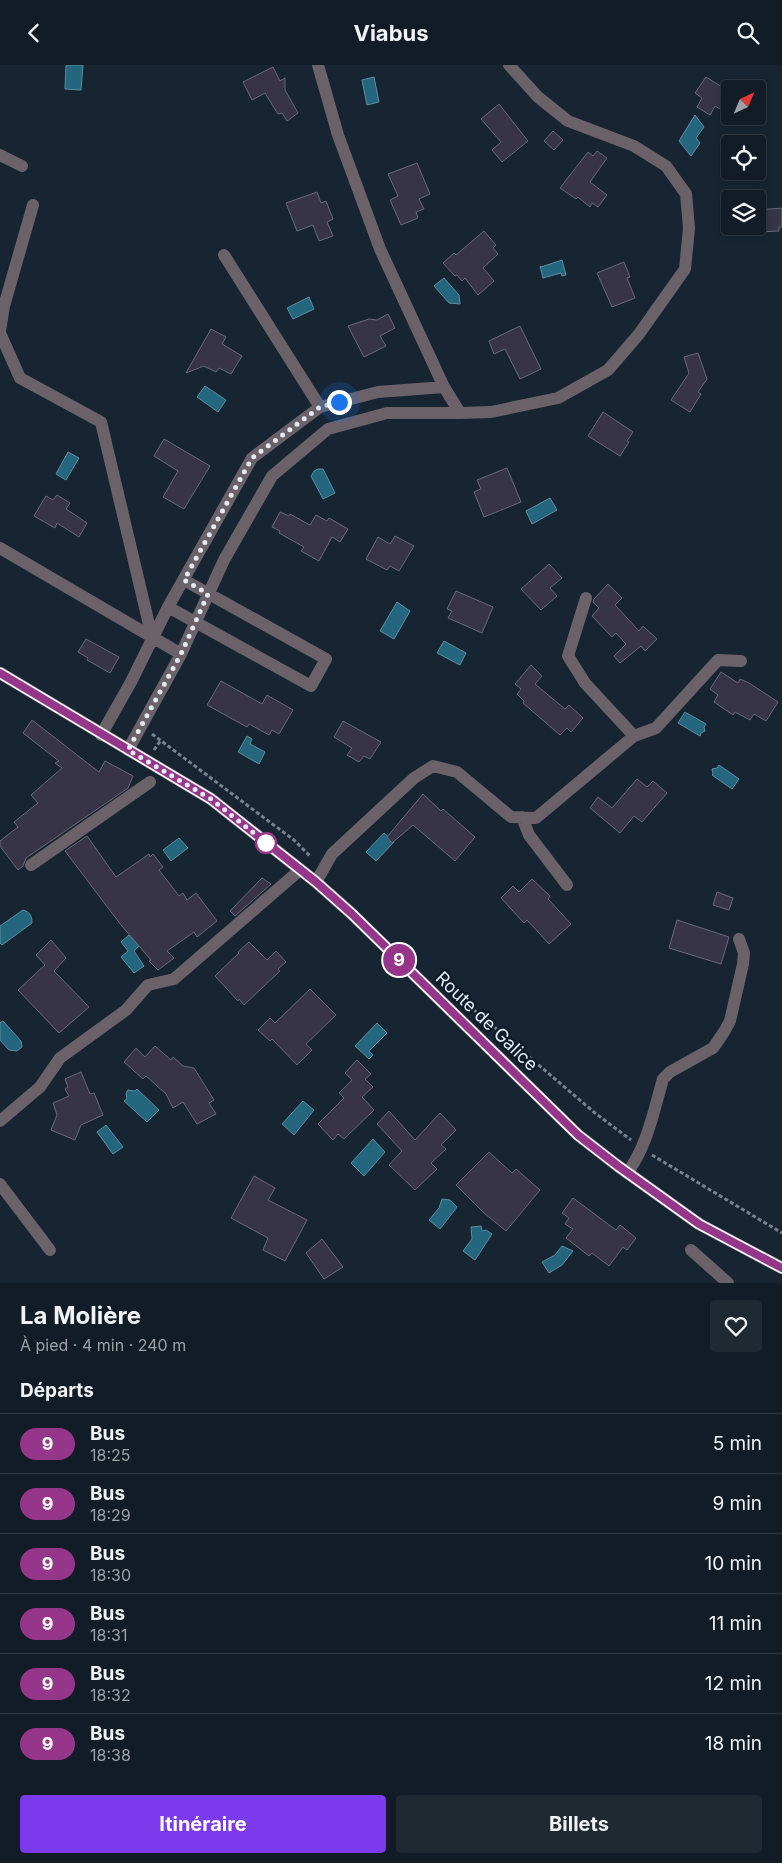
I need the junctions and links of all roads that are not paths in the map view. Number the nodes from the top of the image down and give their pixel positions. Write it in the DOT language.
graph roads {
  1 [pos="318,65"];
  2 [pos="509,65"];
  3 [pos="0,155"];
  4 [pos="22,166"];
  5 [pos="33,205"];
  6 [pos="224,255"];
  7 [pos="0,332"];
  8 [pos="444,387"];
  9 [pos="320,407"];
  10 [pos="460,413"];
  11 [pos="0,548"];
  12 [pos="184,580"];
  13 [pos="208,594"];
  14 [pos="586,598"];
  15 [pos="168,607"];
  16 [pos="196,623"];
  17 [pos="152,637"];
  18 [pos="181,654"];
  19 [pos="741,661"];
  20 [pos="0,673"];
  21 [pos="101,735"];
  22 [pos="634,736"];
  23 [pos="128,750"];
  24 [pos="150,782"];
  25 [pos="522,817"];
  26 [pos="31,865"];
  27 [pos="300,870"];
  28 [pos="316,882"];
  29 [pos="567,885"];
  30 [pos="739,939"];
  31 [pos="0,1121"];
  32 [pos="627,1173"];
  33 [pos="0,1184"];
  34 [pos="50,1250"];
  35 [pos="690,1250"];
  36 [pos="782,1268"];
  37 [pos="728,1283"];
  1 -- 8 [label="street"];
  2 -- 10 [label="street"];
  3 -- 4 [label="street"];
  5 -- 7 [label="street"];
  6 -- 9 [label="street"];
  7 -- 17 [label="street"];
  8 -- 9 [label="street"];
  8 -- 10 [label="street"];
  9 -- 12 [label="street"];
  10 -- 13 [label="street"];
  11 -- 17 [label="street"];
  12 -- 13 [label="street"];
  12 -- 15 [label="street"];
  13 -- 16 [label="street"];
  13 -- 16 [label="street"];
  14 -- 22 [label="street"];
  15 -- 16 [label="street"];
  15 -- 17 [label="street"];
  16 -- 18 [label="street"];
  17 -- 18 [label="street"];
  17 -- 21 [label="street"];
  18 -- 23 [label="street"];
  19 -- 22 [label="street"];
  20 -- 21 [label="main road, Route de Galice"];
  21 -- 23 [label="main road, Route de Galice"];
  22 -- 25 [label="street"];
  23 -- 27 [label="main road, Route de Galice"];
  24 -- 26 [label="street"];
  25 -- 28 [label="street"];
  25 -- 29 [label="street"];
  27 -- 28 [label="main road, Route de Galice"];
  27 -- 31 [label="street"];
  28 -- 32 [label="main road, Route de Galice"];
  30 -- 32 [label="street"];
  32 -- 36 [label="main road, Route de Galice"];
  33 -- 34 [label="street"];
  35 -- 37 [label="street"];
}
